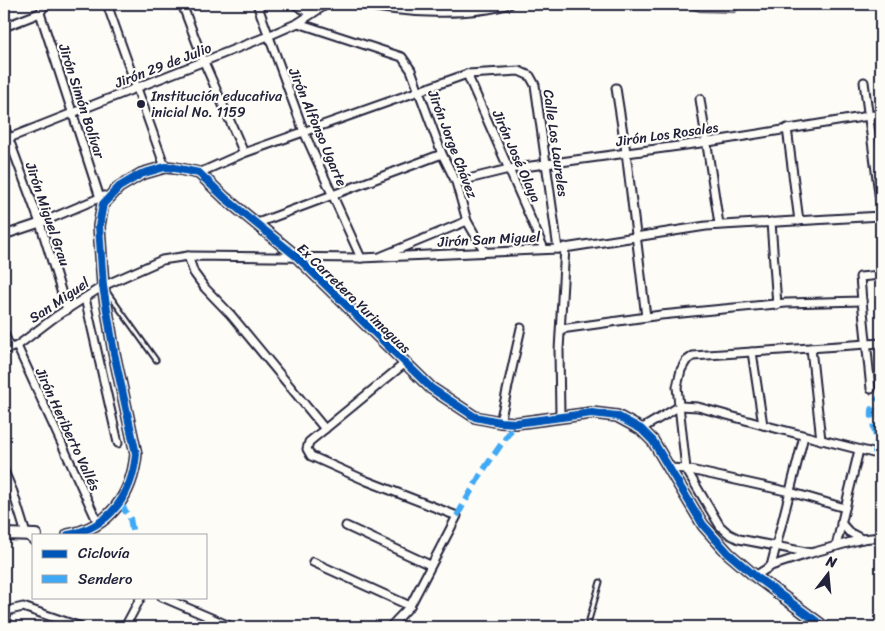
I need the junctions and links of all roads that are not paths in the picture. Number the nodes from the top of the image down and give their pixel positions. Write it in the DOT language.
graph roads {
  1 [pos="45,4"];
  2 [pos="107,4"];
  3 [pos="182,4"];
  4 [pos="257,4"];
  5 [pos="294,4"];
  6 [pos="327,4"];
  7 [pos="360,4"];
  8 [pos="510,4"];
  9 [pos="484,6"];
  10 [pos="40,13"];
  11 [pos="311,14"];
  12 [pos="298,22"];
  13 [pos="4,27"];
  14 [pos="268,36"];
  15 [pos="204,62"];
  16 [pos="467,74"];
  17 [pos="864,82"];
  18 [pos="138,87"];
  19 [pos="616,88"];
  20 [pos="419,90"];
  21 [pos="700,98"];
  22 [pos="73,114"];
  23 [pos="881,114"];
  24 [pos="869,116"];
  25 [pos="4,126"];
  26 [pos="787,128"];
  27 [pos="304,132"];
  28 [pos="6,139"];
  29 [pos="708,142"];
  30 [pos="626,152"];
  31 [pos="244,153"];
  32 [pos="442,154"];
  33 [pos="546,165"];
  34 [pos="165,167"];
  35 [pos="509,169"];
  36 [pos="199,173"];
  37 [pos="456,182"];
  38 [pos="119,187"];
  39 [pos="334,196"];
  40 [pos="100,198"];
  41 [pos="881,208"];
  42 [pos="881,216"];
  43 [pos="467,221"];
  44 [pos="799,221"];
  45 [pos="771,222"];
  46 [pos="40,223"];
  47 [pos="256,224"];
  48 [pos="719,224"];
  49 [pos="4,235"];
  50 [pos="637,237"];
  51 [pos="561,248"];
  52 [pos="544,250"];
  53 [pos="485,252"];
  54 [pos="188,256"];
  55 [pos="297,257"];
  56 [pos="361,258"];
  57 [pos="377,258"];
  58 [pos="881,275"];
  59 [pos="103,286"];
  60 [pos="85,298"];
  61 [pos="862,301"];
  62 [pos="776,305"];
  63 [pos="67,310"];
  64 [pos="646,317"];
  65 [pos="521,328"];
  66 [pos="561,329"];
  67 [pos="4,333"];
  68 [pos="881,343"];
  69 [pos="866,344"];
  70 [pos="10,348"];
  71 [pos="811,348"];
  72 [pos="752,352"];
  73 [pos="156,360"];
  74 [pos="404,364"];
  75 [pos="871,389"];
  76 [pos="680,406"];
  77 [pos="560,416"];
  78 [pos="500,422"];
  79 [pos="763,426"];
  80 [pos="325,429"];
  81 [pos="641,429"];
  82 [pos="804,436"];
  83 [pos="821,440"];
  84 [pos="118,443"];
  85 [pos="860,450"];
  86 [pos="881,455"];
  87 [pos="670,468"];
  88 [pos="686,469"];
  89 [pos="4,471"];
  90 [pos="790,492"];
  91 [pos="845,508"];
  92 [pos="98,523"];
  93 [pos="841,523"];
  94 [pos="346,526"];
  95 [pos="4,534"];
  96 [pos="71,534"];
  97 [pos="32,536"];
  98 [pos="881,537"];
  99 [pos="862,539"];
  100 [pos="836,546"];
  101 [pos="775,547"];
  102 [pos="811,553"];
  103 [pos="312,562"];
  104 [pos="430,565"];
  105 [pos="771,566"];
  106 [pos="755,576"];
  107 [pos="600,582"];
  108 [pos="140,598"];
  109 [pos="164,598"];
  110 [pos="410,606"];
  111 [pos="4,620"];
  112 [pos="10,627"];
  113 [pos="80,627"];
  114 [pos="126,627"];
  115 [pos="232,627"];
  116 [pos="390,627"];
  117 [pos="588,627"];
  118 [pos="824,627"];
  1 -- 10 [label="street"];
  2 -- 18 [label="street"];
  3 -- 15 [label="street"];
  4 -- 14 [label="street, Jirón Alfonso Ugarte"];
  5 -- 11 [label="street"];
  6 -- 11 [label="street, Jirón 29 de Julio"];
  7 -- 9 [label="street"];
  8 -- 9 [label="street"];
  10 -- 13 [label="street"];
  10 -- 22 [label="street, Jirón Simón Bolívar"];
  11 -- 12 [label="street, Jirón 29 de Julio"];
  12 -- 14 [label="street, Jirón 29 de Julio"];
  12 -- 20 [label="street, Jirón Jorge Chávez"];
  14 -- 15 [label="street, Jirón 29 de Julio"];
  14 -- 27 [label="street, Jirón Alfonso Ugarte"];
  15 -- 18 [label="street, Jirón 29 de Julio"];
  15 -- 31 [label="street"];
  16 -- 20 [label="street"];
  16 -- 33 [label="street, Calle Los Laureles"];
  16 -- 35 [label="street, Jirón José Olaya"];
  17 -- 24 [label="street"];
  18 -- 22 [label="street, Jirón 29 de Julio"];
  18 -- 34 [label="street"];
  19 -- 30 [label="street"];
  20 -- 27 [label="street"];
  20 -- 32 [label="street, Jirón Jorge Chávez"];
  21 -- 29 [label="street"];
  22 -- 28 [label="street, Jirón 29 de Julio"];
  22 -- 40 [label="street, Jirón Simón Bolívar"];
  23 -- 24 [label="street, Jirón Los Rosales"];
  24 -- 26 [label="street, Jirón Los Rosales"];
  24 -- 41 [label="street"];
  25 -- 28 [label="street, Jirón Miguel Grau"];
  26 -- 29 [label="street, Jirón Los Rosales"];
  26 -- 44 [label="street"];
  27 -- 31 [label="street"];
  27 -- 39 [label="street, Jirón Alfonso Ugarte"];
  28 -- 46 [label="street, Jirón Miguel Grau"];
  29 -- 30 [label="street, Jirón Los Rosales"];
  29 -- 48 [label="street"];
  30 -- 33 [label="street, Jirón Los Rosales"];
  30 -- 50 [label="street"];
  31 -- 36 [label="street"];
  32 -- 37 [label="street, Jirón Jorge Chávez"];
  32 -- 39 [label="street"];
  33 -- 35 [label="street, Jirón Los Rosales"];
  33 -- 51 [label="street, Calle Los Laureles"];
  34 -- 36 [label="street"];
  34 -- 38 [label="street"];
  35 -- 37 [label="street, Jirón Los Rosales"];
  35 -- 52 [label="street, Jirón José Olaya"];
  36 -- 47 [label="street, Ex Carretera Yurimaguas"];
  37 -- 43 [label="street, Jirón Jorge Chávez"];
  38 -- 40 [label="street"];
  38 -- 59 [label="street"];
  39 -- 47 [label="street"];
  39 -- 56 [label="street, Jirón Alfonso Ugarte"];
  40 -- 46 [label="street"];
  42 -- 44 [label="street, Jirón San Miguel"];
  43 -- 53 [label="street, Jirón Jorge Chávez"];
  43 -- 57 [label="street"];
  44 -- 45 [label="street, Jirón San Miguel"];
  45 -- 48 [label="street, Jirón San Miguel"];
  45 -- 62 [label="street"];
  46 -- 49 [label="street"];
  46 -- 63 [label="street, Jirón Miguel Grau"];
  47 -- 55 [label="street, Ex Carretera Yurimaguas"];
  48 -- 50 [label="street, Jirón San Miguel"];
  50 -- 51 [label="street, Jirón San Miguel"];
  50 -- 64 [label="street"];
  51 -- 52 [label="street, Jirón San Miguel"];
  51 -- 66 [label="street, Calle Los Laureles"];
  52 -- 53 [label="street, Jirón San Miguel"];
  53 -- 57 [label="street, Jirón San Miguel"];
  54 -- 55 [label="street, Jirón San Miguel"];
  54 -- 59 [label="street, Jirón San Miguel"];
  54 -- 80 [label="street"];
  55 -- 56 [label="street, Jirón San Miguel"];
  55 -- 74 [label="street, Ex Carretera Yurimaguas"];
  56 -- 57 [label="street, Jirón San Miguel"];
  58 -- 61 [label="street"];
  59 -- 60 [label="street, San Miguel"];
  59 -- 73 [label="lane"];
  59 -- 92 [label="street"];
  60 -- 63 [label="street, San Miguel"];
  60 -- 84 [label="street"];
  61 -- 62 [label="street"];
  61 -- 69 [label="street"];
  62 -- 64 [label="street"];
  63 -- 70 [label="street, San Miguel"];
  64 -- 66 [label="street"];
  65 -- 78 [label="street"];
  66 -- 77 [label="street, Calle Los Laureles"];
  67 -- 70 [label="street, Jirón Heriberto Vallés"];
  68 -- 69 [label="street"];
  69 -- 71 [label="street"];
  69 -- 75 [label="street"];
  70 -- 92 [label="street, Jirón Heriberto Vallés"];
  71 -- 72 [label="street"];
  71 -- 83 [label="street"];
  72 -- 76 [label="street"];
  72 -- 79 [label="street"];
  74 -- 78 [label="street, Ex Carretera Yurimaguas"];
  74 -- 80 [label="street"];
  76 -- 79 [label="street"];
  76 -- 81 [label="street"];
  76 -- 88 [label="street"];
  77 -- 78 [label="street, Ex Carretera Yurimaguas"];
  77 -- 81 [label="street, Ex Carretera Yurimaguas"];
  79 -- 82 [label="street"];
  80 -- 104 [label="street"];
  81 -- 87 [label="street, Ex Carretera Yurimaguas"];
  82 -- 83 [label="street"];
  82 -- 90 [label="street"];
  83 -- 85 [label="street"];
  85 -- 86 [label="street"];
  85 -- 91 [label="street"];
  87 -- 88 [label="street"];
  87 -- 106 [label="street, Ex Carretera Yurimaguas"];
  88 -- 90 [label="street"];
  88 -- 101 [label="street"];
  89 -- 97 [label="street"];
  90 -- 91 [label="street"];
  90 -- 101 [label="street"];
  91 -- 93 [label="street"];
  92 -- 96 [label="street"];
  93 -- 99 [label="street"];
  93 -- 100 [label="street"];
  94 -- 104 [label="street"];
  95 -- 97 [label="street"];
  98 -- 99 [label="street"];
  99 -- 100 [label="street"];
  100 -- 102 [label="street"];
  101 -- 102 [label="street"];
  101 -- 105 [label="street"];
  102 -- 105 [label="street"];
  103 -- 110 [label="street"];
  104 -- 110 [label="street"];
  105 -- 106 [label="street"];
  106 -- 118 [label="street, Ex Carretera Yurimaguas"];
  107 -- 117 [label="lane"];
  108 -- 114 [label="street"];
  109 -- 115 [label="street"];
  110 -- 116 [label="street"];
  111 -- 112 [label="street"];
  111 -- 113 [label="street"];
}
